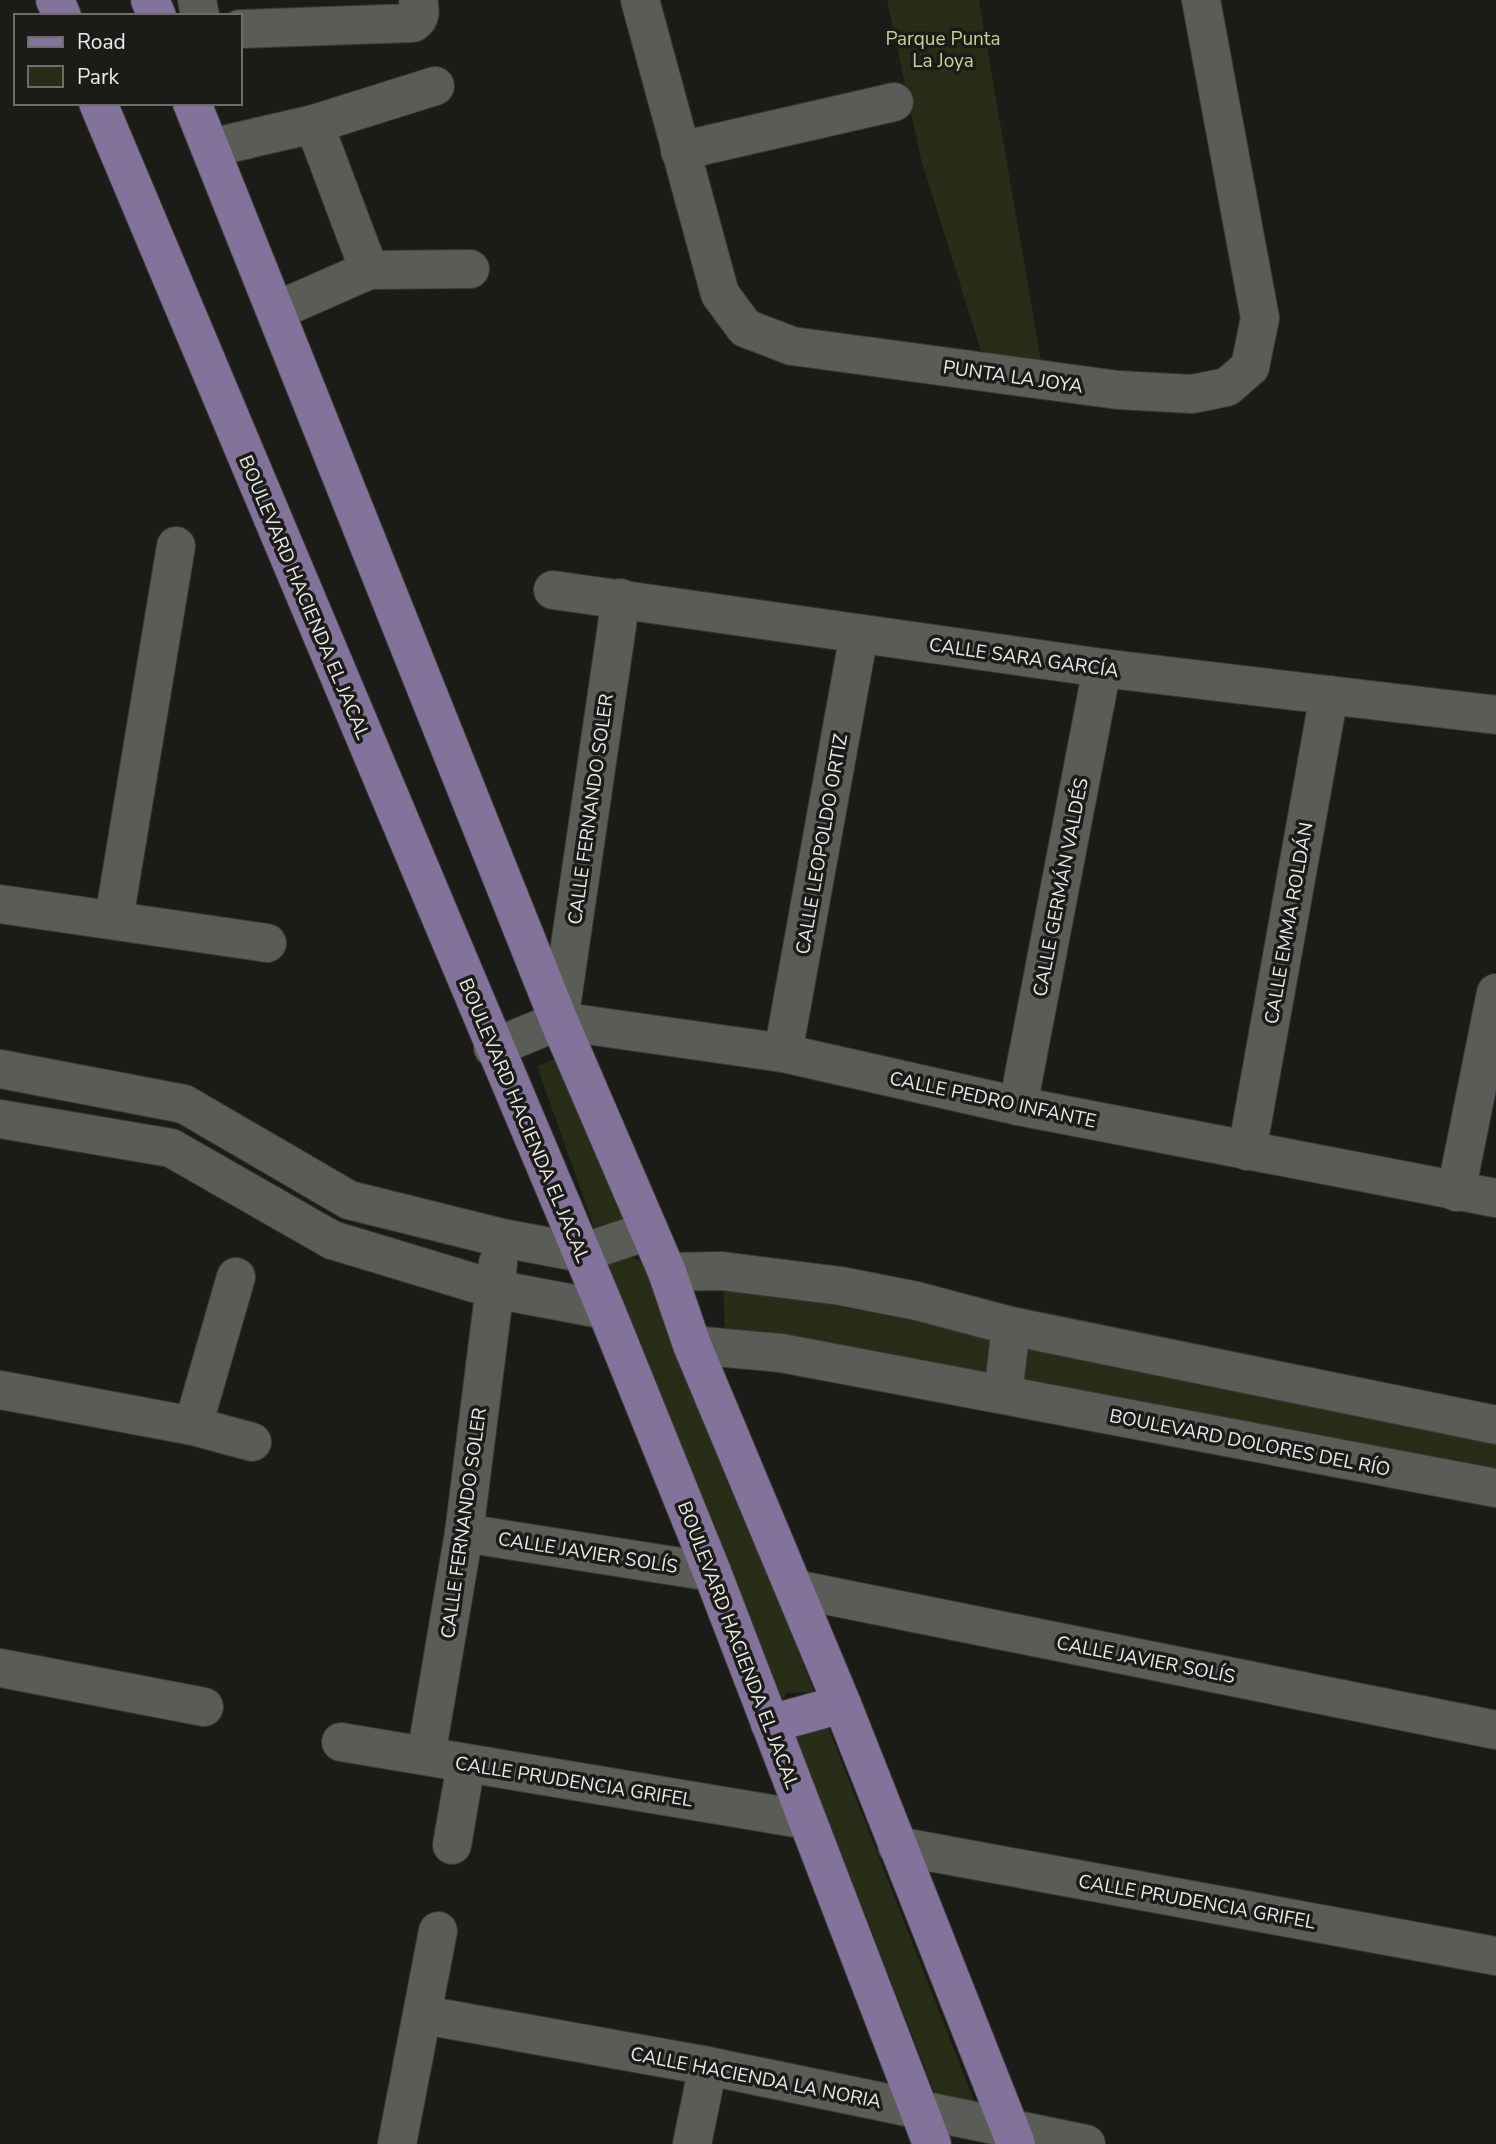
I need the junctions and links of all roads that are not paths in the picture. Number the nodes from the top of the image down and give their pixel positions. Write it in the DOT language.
graph roads {
  1 [pos="418,0"];
  2 [pos="640,0"];
  3 [pos="1201,0"];
  4 [pos="242,29"];
  5 [pos="435,86"];
  6 [pos="894,103"];
  7 [pos="99,105"];
  8 [pos="193,105"];
  9 [pos="314,124"];
  10 [pos="210,148"];
  11 [pos="680,151"];
  12 [pos="369,270"];
  13 [pos="470,270"];
  14 [pos="276,311"];
  15 [pos="176,546"];
  16 [pos="553,590"];
  17 [pos="621,598"];
  18 [pos="859,634"];
  19 [pos="1102,668"];
  20 [pos="1329,695"];
  21 [pos="1496,715"];
  22 [pos="0,904"];
  23 [pos="114,919"];
  24 [pos="267,943"];
  25 [pos="1496,993"];
  26 [pos="559,1021"];
  27 [pos="493,1048"];
  28 [pos="783,1053"];
  29 [pos="0,1069"];
  30 [pos="1018,1107"];
  31 [pos="0,1119"];
  32 [pos="1247,1151"];
  33 [pos="1456,1192"];
  34 [pos="1496,1198"];
  35 [pos="649,1231"];
  36 [pos="502,1238"];
  37 [pos="582,1253"];
  38 [pos="667,1272"];
  39 [pos="236,1277"];
  40 [pos="494,1289"];
  41 [pos="606,1310"];
  42 [pos="1011,1326"];
  43 [pos="692,1345"];
  44 [pos="0,1390"];
  45 [pos="1003,1395"];
  46 [pos="1496,1425"];
  47 [pos="193,1426"];
  48 [pos="252,1442"];
  49 [pos="1496,1488"];
  50 [pos="464,1532"];
  51 [pos="712,1572"];
  52 [pos="795,1589"];
  53 [pos="0,1668"];
  54 [pos="842,1704"];
  55 [pos="204,1707"];
  56 [pos="771,1724"];
  57 [pos="1496,1730"];
  58 [pos="341,1741"];
  59 [pos="426,1756"];
  60 [pos="466,1764"];
  61 [pos="807,1820"];
  62 [pos="452,1845"];
  63 [pos="897,1846"];
  64 [pos="438,1931"];
  65 [pos="1496,1956"];
  66 [pos="424,2015"];
  67 [pos="708,2066"];
  68 [pos="925,2127"];
  69 [pos="1013,2137"];
  70 [pos="397,2144"];
  71 [pos="692,2144"];
  72 [pos="1086,2144"];
  1 -- 4 [label="street"];
  2 -- 11 [label="street, PUNTA LA JOYA"];
  3 -- 11 [label="street, PUNTA LA JOYA"];
  5 -- 9 [label="street"];
  6 -- 11 [label="street"];
  7 -- 27 [label="main road, BOULEVARD HACIENDA EL JACAL"];
  8 -- 10 [label="main road"];
  9 -- 10 [label="street"];
  9 -- 12 [label="street"];
  10 -- 14 [label="main road"];
  12 -- 13 [label="street"];
  12 -- 14 [label="street"];
  14 -- 26 [label="main road"];
  15 -- 23 [label="street"];
  16 -- 17 [label="street, CALLE SARA GARCÍA"];
  17 -- 18 [label="street, CALLE SARA GARCÍA"];
  17 -- 26 [label="street, CALLE FERNANDO SOLER"];
  18 -- 19 [label="street, CALLE SARA GARCÍA"];
  18 -- 28 [label="street, CALLE LEOPOLDO ORTIZ"];
  19 -- 20 [label="street, CALLE SARA GARCÍA"];
  19 -- 30 [label="street, CALLE GERMÁN VALDÉS"];
  20 -- 21 [label="street, CALLE SARA GARCÍA"];
  20 -- 32 [label="street, CALLE EMMA ROLDÁN"];
  22 -- 23 [label="street"];
  23 -- 24 [label="street"];
  25 -- 33 [label="street"];
  26 -- 27 [label="street"];
  26 -- 28 [label="street, CALLE PEDRO INFANTE"];
  26 -- 35 [label="main road"];
  27 -- 37 [label="main road, BOULEVARD HACIENDA EL JACAL"];
  28 -- 30 [label="street, CALLE PEDRO INFANTE"];
  29 -- 36 [label="street"];
  30 -- 32 [label="street, CALLE PEDRO INFANTE"];
  31 -- 40 [label="street"];
  32 -- 33 [label="street, CALLE PEDRO INFANTE"];
  33 -- 34 [label="street, CALLE PEDRO INFANTE"];
  35 -- 37 [label="street"];
  35 -- 38 [label="main road"];
  36 -- 37 [label="street"];
  36 -- 40 [label="street, CALLE FERNANDO SOLER"];
  37 -- 41 [label="main road, BOULEVARD HACIENDA EL JACAL"];
  38 -- 42 [label="street"];
  38 -- 43 [label="main road"];
  39 -- 47 [label="street"];
  40 -- 41 [label="street"];
  40 -- 50 [label="street, CALLE FERNANDO SOLER"];
  41 -- 51 [label="main road, BOULEVARD HACIENDA EL JACAL"];
  42 -- 45 [label="street"];
  42 -- 46 [label="street"];
  43 -- 45 [label="street, BOULEVARD DOLORES DEL RÍO"];
  43 -- 52 [label="main road"];
  44 -- 47 [label="street"];
  45 -- 49 [label="street, BOULEVARD DOLORES DEL RÍO"];
  47 -- 48 [label="street"];
  50 -- 51 [label="street, CALLE JAVIER SOLÍS"];
  50 -- 59 [label="street, CALLE FERNANDO SOLER"];
  51 -- 56 [label="main road, BOULEVARD HACIENDA EL JACAL"];
  52 -- 54 [label="main road"];
  52 -- 57 [label="street, CALLE JAVIER SOLÍS"];
  53 -- 55 [label="street"];
  54 -- 56 [label="main road"];
  54 -- 63 [label="main road"];
  56 -- 61 [label="main road, BOULEVARD HACIENDA EL JACAL"];
  58 -- 59 [label="street, CALLE PRUDENCIA GRIFEL"];
  59 -- 60 [label="street, CALLE PRUDENCIA GRIFEL"];
  60 -- 61 [label="street, CALLE PRUDENCIA GRIFEL"];
  60 -- 62 [label="street"];
  61 -- 68 [label="main road, BOULEVARD HACIENDA EL JACAL"];
  63 -- 65 [label="street, CALLE PRUDENCIA GRIFEL"];
  63 -- 69 [label="main road"];
  64 -- 66 [label="street"];
  66 -- 67 [label="street, CALLE HACIENDA LA NORIA"];
  66 -- 70 [label="street"];
  67 -- 68 [label="street, CALLE HACIENDA LA NORIA"];
  67 -- 71 [label="street"];
  68 -- 69 [label="street, CALLE HACIENDA LA NORIA"];
  69 -- 72 [label="street, CALLE HACIENDA LA NORIA"];
}
